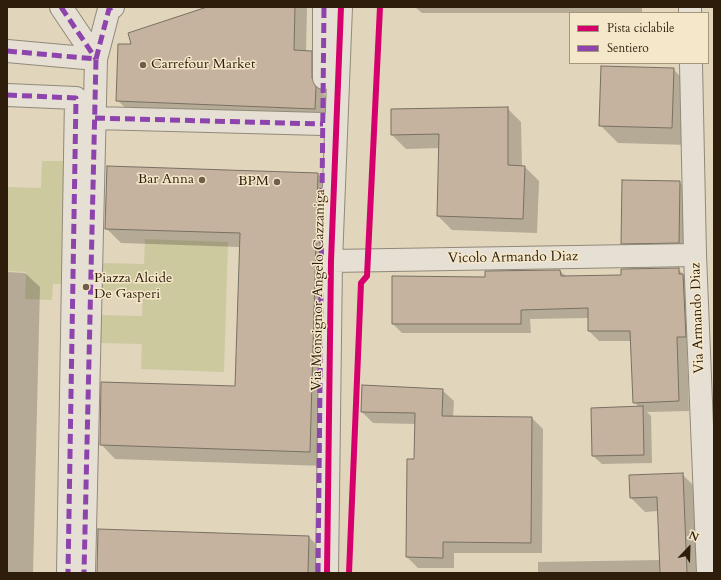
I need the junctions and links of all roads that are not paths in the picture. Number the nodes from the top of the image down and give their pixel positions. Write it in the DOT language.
graph roads {
  1 [pos="61,7"];
  2 [pos="113,7"];
  3 [pos="324,7"];
  4 [pos="341,7"];
  5 [pos="7,51"];
  6 [pos="96,59"];
  7 [pos="691,64"];
  8 [pos="7,95"];
  9 [pos="94,118"];
  10 [pos="323,124"];
  11 [pos="695,255"];
  12 [pos="331,261"];
  13 [pos="68,573"];
  14 [pos="84,573"];
  15 [pos="318,573"];
  16 [pos="327,573"];
  17 [pos="708,573"];
  1 -- 6 [label="street"];
  2 -- 6 [label="street"];
  3 -- 10 [label="street"];
  4 -- 12 [label="street, Via Monsignor Angelo Cazzaniga"];
  5 -- 6 [label="street"];
  6 -- 9 [label="street"];
  7 -- 11 [label="street, Via Armando Diaz"];
  8 -- 13 [label="street"];
  9 -- 10 [label="street"];
  9 -- 14 [label="street"];
  10 -- 15 [label="street"];
  11 -- 12 [label="street, Vicolo Armando Diaz"];
  11 -- 17 [label="street, Via Armando Diaz"];
  12 -- 16 [label="street, Via Monsignor Angelo Cazzaniga"];
}
